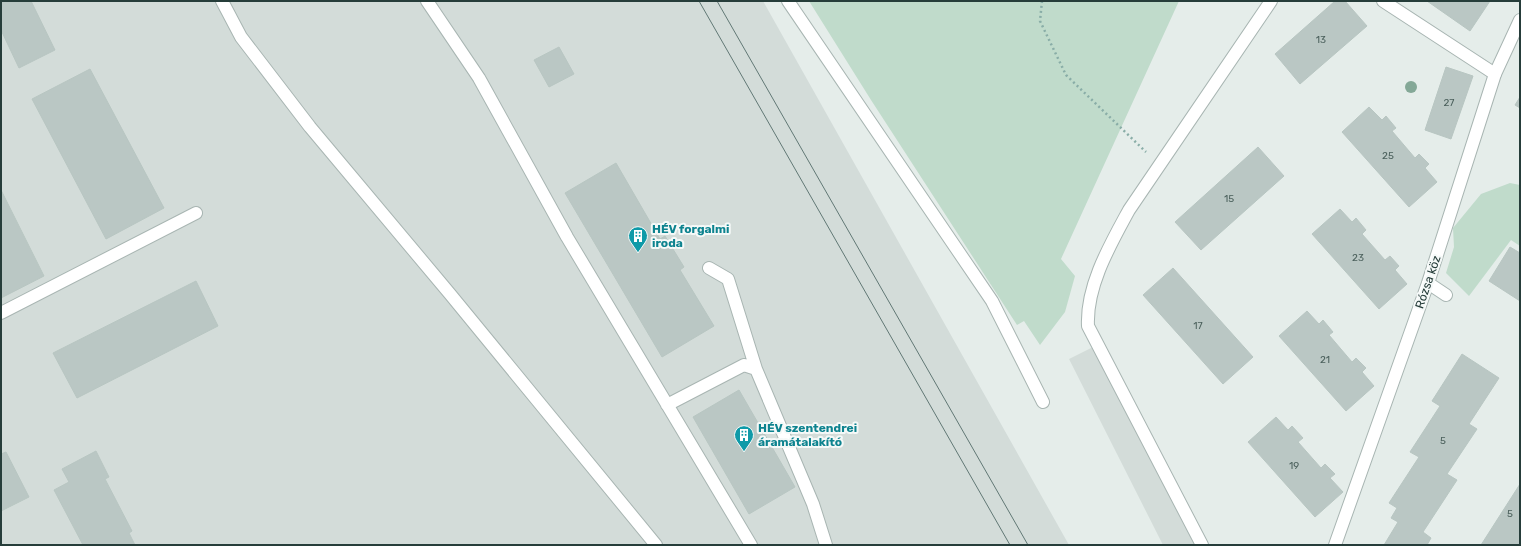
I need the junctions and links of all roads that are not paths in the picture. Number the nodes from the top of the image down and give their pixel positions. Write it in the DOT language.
graph roads {
  1 [pos="222,1"];
  2 [pos="427,1"];
  3 [pos="788,1"];
  4 [pos="1271,1"];
  5 [pos="1383,1"];
  6 [pos="1520,20"];
  7 [pos="1495,74"];
  8 [pos="196,213"];
  9 [pos="708,268"];
  10 [pos="1428,283"];
  11 [pos="1446,295"];
  12 [pos="1,313"];
  13 [pos="756,369"];
  14 [pos="1043,402"];
  15 [pos="667,405"];
  16 [pos="656,545"];
  17 [pos="751,545"];
  18 [pos="826,545"];
  19 [pos="1202,545"];
  20 [pos="1336,545"];
  1 -- 16 [label="street"];
  2 -- 15 [label="street"];
  3 -- 14 [label="street"];
  4 -- 19 [label="street"];
  5 -- 7 [label="street"];
  6 -- 7 [label="street, Rózsa köz"];
  7 -- 10 [label="street, Rózsa köz"];
  8 -- 12 [label="street"];
  9 -- 13 [label="street"];
  10 -- 11 [label="street"];
  10 -- 20 [label="street, Rózsa köz"];
  13 -- 15 [label="street"];
  13 -- 18 [label="street"];
  15 -- 17 [label="street"];
}
